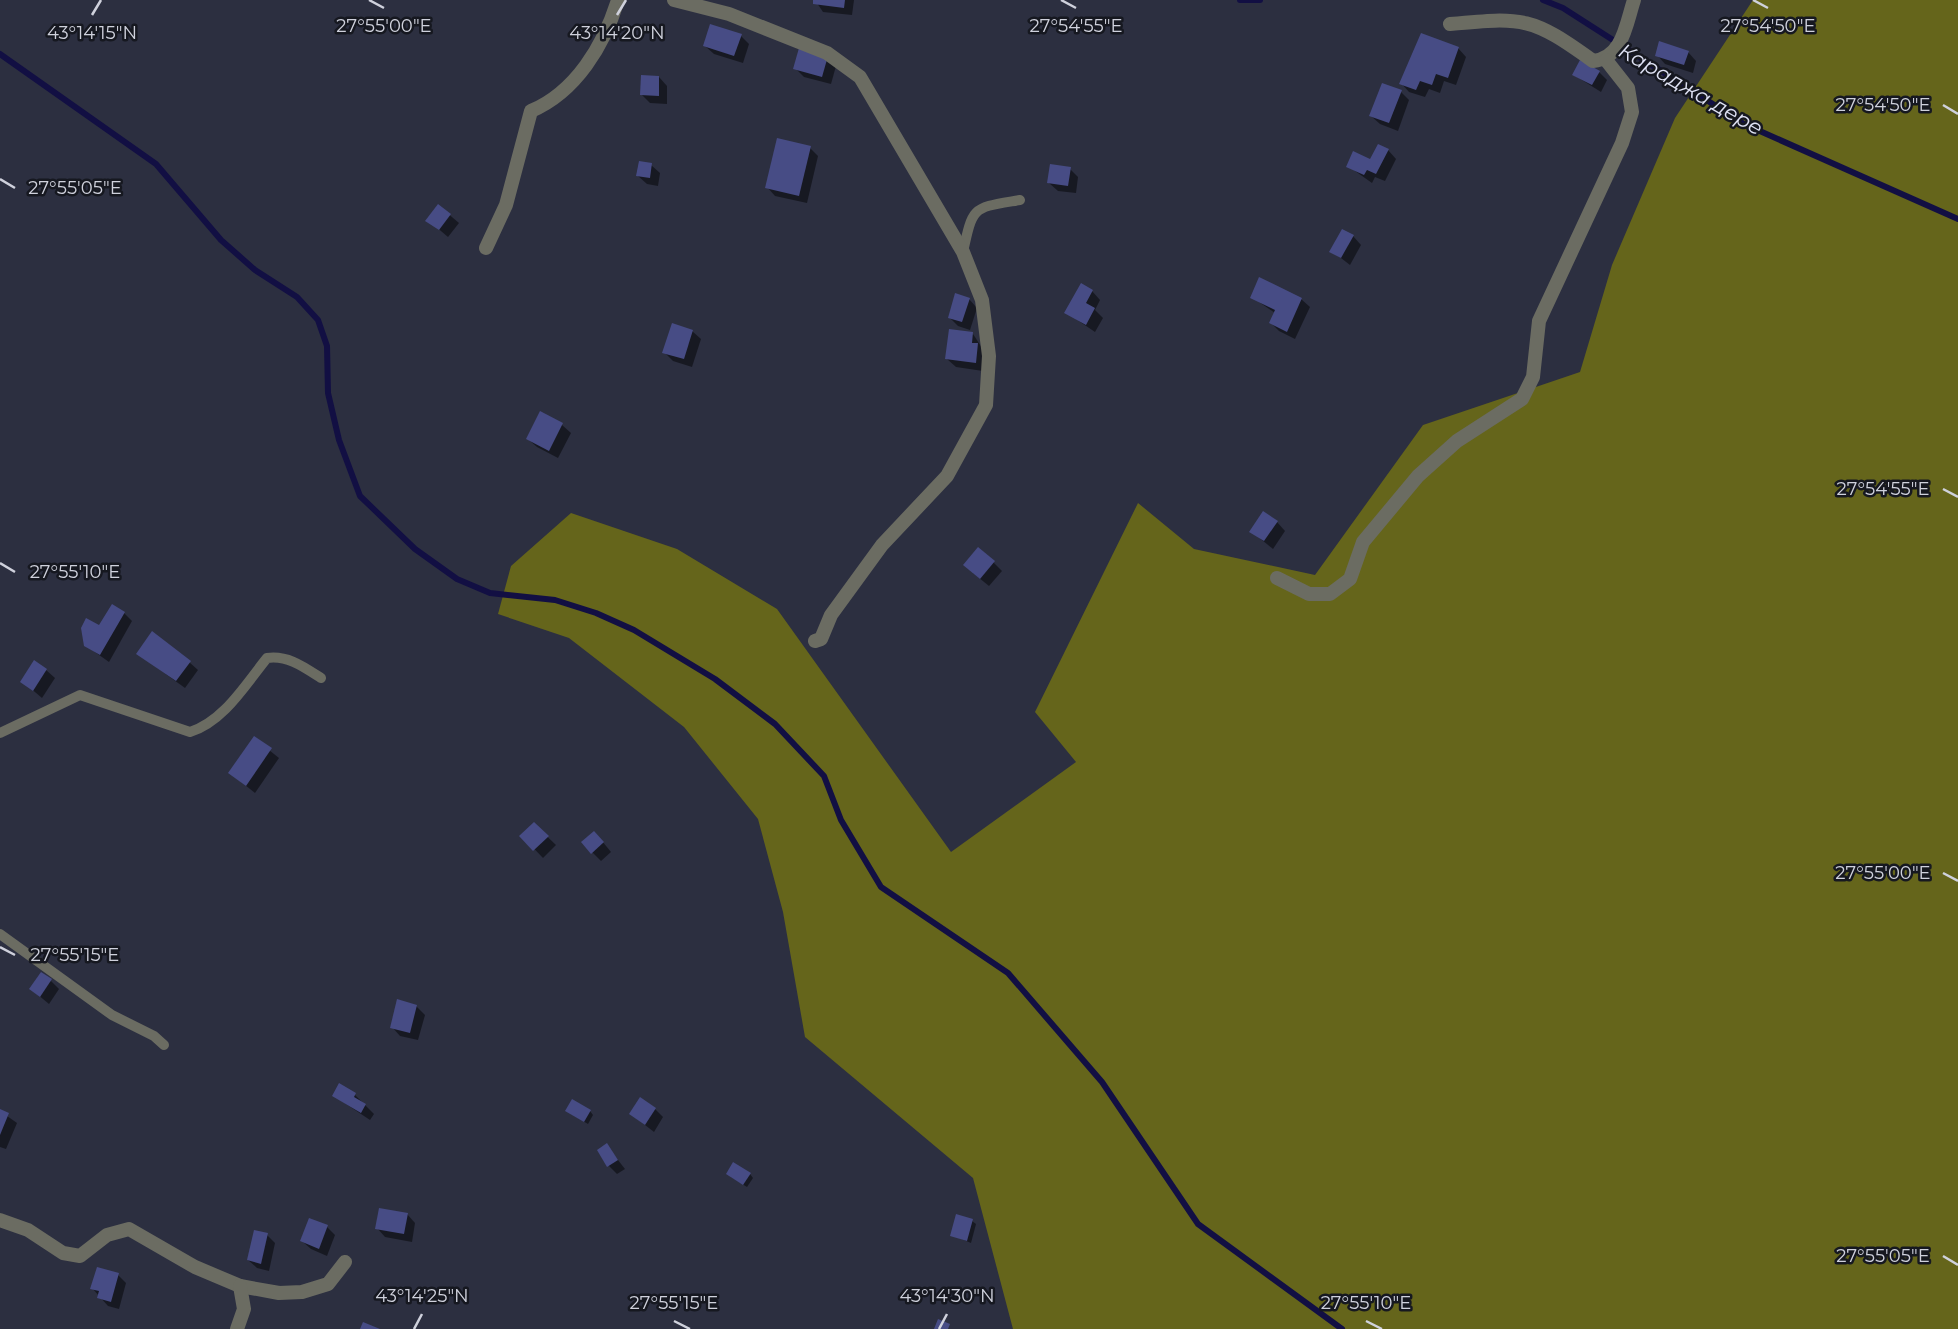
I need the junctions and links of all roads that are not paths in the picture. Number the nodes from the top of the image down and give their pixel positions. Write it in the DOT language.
graph roads {
  1 [pos="618,0"];
  2 [pos="674,0"];
  3 [pos="1634,0"];
  4 [pos="1450,24"];
  5 [pos="1611,55"];
  6 [pos="1020,200"];
  7 [pos="486,248"];
  8 [pos="963,252"];
  9 [pos="1277,578"];
  10 [pos="815,641"];
  11 [pos="321,678"];
  12 [pos="0,733"];
  13 [pos="0,934"];
  14 [pos="164,1045"];
  15 [pos="0,1220"];
  16 [pos="345,1262"];
  17 [pos="240,1286"];
  18 [pos="237,1329"];
  1 -- 7 [label="street"];
  2 -- 8 [label="street"];
  3 -- 5 [label="street"];
  4 -- 5 [label="street"];
  5 -- 9 [label="street"];
  6 -- 8 [label="lane"];
  8 -- 10 [label="street"];
  11 -- 12 [label="lane"];
  13 -- 14 [label="lane"];
  15 -- 17 [label="street"];
  16 -- 17 [label="street"];
  17 -- 18 [label="street"];
}
